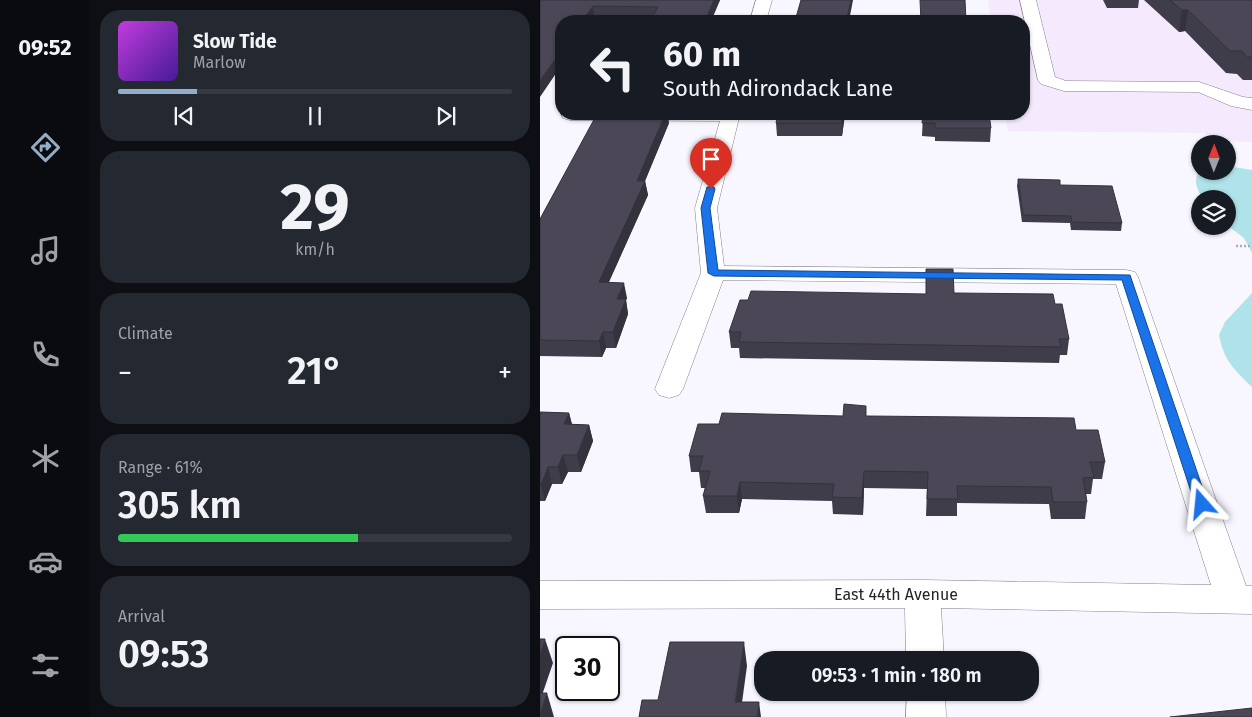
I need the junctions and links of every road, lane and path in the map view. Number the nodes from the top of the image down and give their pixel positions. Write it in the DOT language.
graph roads {
  1 [pos="764,0"];
  2 [pos="1028,0"];
  3 [pos="760,15"];
  4 [pos="1252,104"];
  5 [pos="729,120"];
  6 [pos="1236,246"];
  7 [pos="1252,246"];
  8 [pos="714,273"];
  9 [pos="669,389"];
  10 [pos="923,594"];
  11 [pos="540,595"];
  12 [pos="1242,600"];
  13 [pos="925,651"];
  14 [pos="926,701"];
  15 [pos="926,717"];
  1 -- 3 [label="street"];
  2 -- 4 [label="street"];
  5 -- 8 [label="street"];
  6 -- 7 [label="path"];
  8 -- 9 [label="street"];
  8 -- 12 [label="street"];
  10 -- 11 [label="street, East 44th Avenue"];
  10 -- 12 [label="street, East 44th Avenue"];
  10 -- 13 [label="street"];
  14 -- 15 [label="street"];
}
